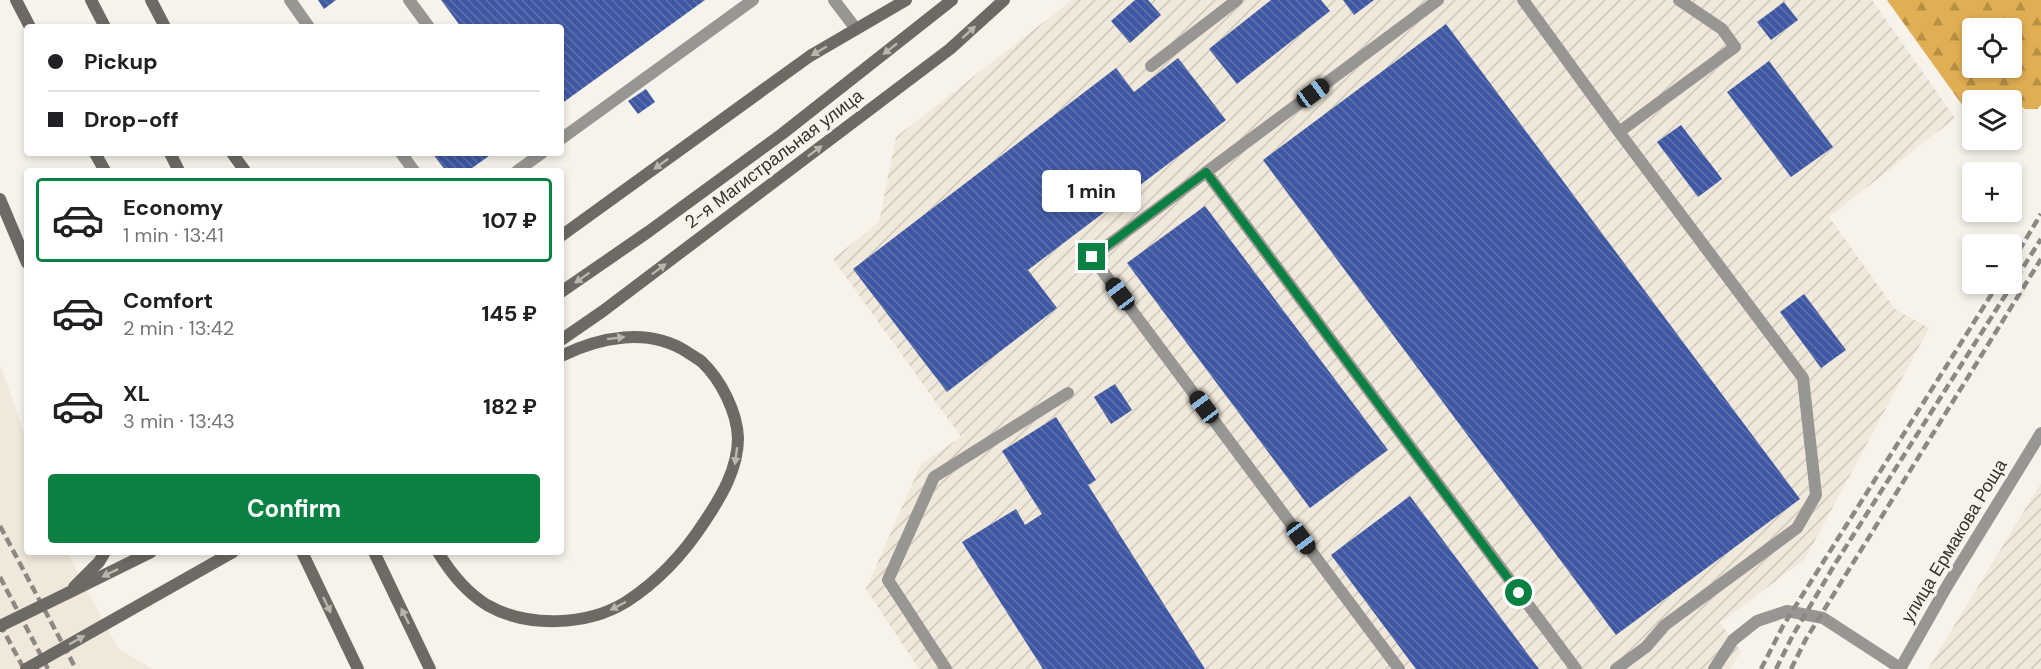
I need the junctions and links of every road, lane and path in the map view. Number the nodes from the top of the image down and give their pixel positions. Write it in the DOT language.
graph roads {
  1 [pos="16,0"];
  2 [pos="91,0"];
  3 [pos="151,0"];
  4 [pos="290,0"];
  5 [pos="409,0"];
  6 [pos="753,0"];
  7 [pos="834,0"];
  8 [pos="906,0"];
  9 [pos="952,0"];
  10 [pos="1004,0"];
  11 [pos="1238,0"];
  12 [pos="1438,0"];
  13 [pos="1522,0"];
  14 [pos="1679,0"];
  15 [pos="28,24"];
  16 [pos="103,24"];
  17 [pos="163,24"];
  18 [pos="307,24"];
  19 [pos="427,24"];
  20 [pos="855,29"];
  21 [pos="1151,66"];
  22 [pos="1619,132"];
  23 [pos="564,137"];
  24 [pos="538,156"];
  25 [pos="521,168"];
  26 [pos="1206,172"];
  27 [pos="0,199"];
  28 [pos="564,234"];
  29 [pos="24,256"];
  30 [pos="564,290"];
  31 [pos="564,338"];
  32 [pos="564,355"];
  33 [pos="1068,393"];
  34 [pos="2041,433"];
  35 [pos="103,555"];
  36 [pos="145,555"];
  37 [pos="228,555"];
  38 [pos="303,555"];
  39 [pos="375,555"];
  40 [pos="440,555"];
  41 [pos="68,593"];
  42 [pos="0,626"];
  43 [pos="1900,668"];
  44 [pos="26,669"];
  45 [pos="358,669"];
  46 [pos="430,669"];
  47 [pos="946,669"];
  48 [pos="1399,669"];
  49 [pos="1576,669"];
  50 [pos="1616,669"];
  51 [pos="1714,669"];
  1 -- 15 [label="street"];
  2 -- 16 [label="street"];
  3 -- 17 [label="street"];
  4 -- 18 [label="street"];
  5 -- 19 [label="street"];
  6 -- 23 [label="street"];
  7 -- 20 [label="street"];
  8 -- 20 [label="street"];
  9 -- 30 [label="street, 2-я Магистральная улица, one-way"];
  31 -- 10 [label="street, 2-я Магистральная улица, one-way"];
  11 -- 21 [label="street"];
  12 -- 26 [label="street"];
  13 -- 22 [label="street"];
  14 -- 22 [label="street"];
  20 -- 28 [label="street, one-way"];
  22 -- 50 [label="street"];
  24 -- 25 [label="street"];
  26 -- 48 [label="street"];
  26 -- 49 [label="street"];
  27 -- 29 [label="street"];
  32 -- 40 [label="street, one-way"];
  33 -- 47 [label="street"];
  34 -- 43 [label="street, улица Ермакова Роща"];
  35 -- 41 [label="street"];
  36 -- 41 [label="street, one-way"];
  44 -- 37 [label="street, one-way, bridge"];
  38 -- 45 [label="street, one-way"];
  46 -- 39 [label="street, one-way"];
  41 -- 42 [label="street, bridge"];
  43 -- 51 [label="street"];
}
